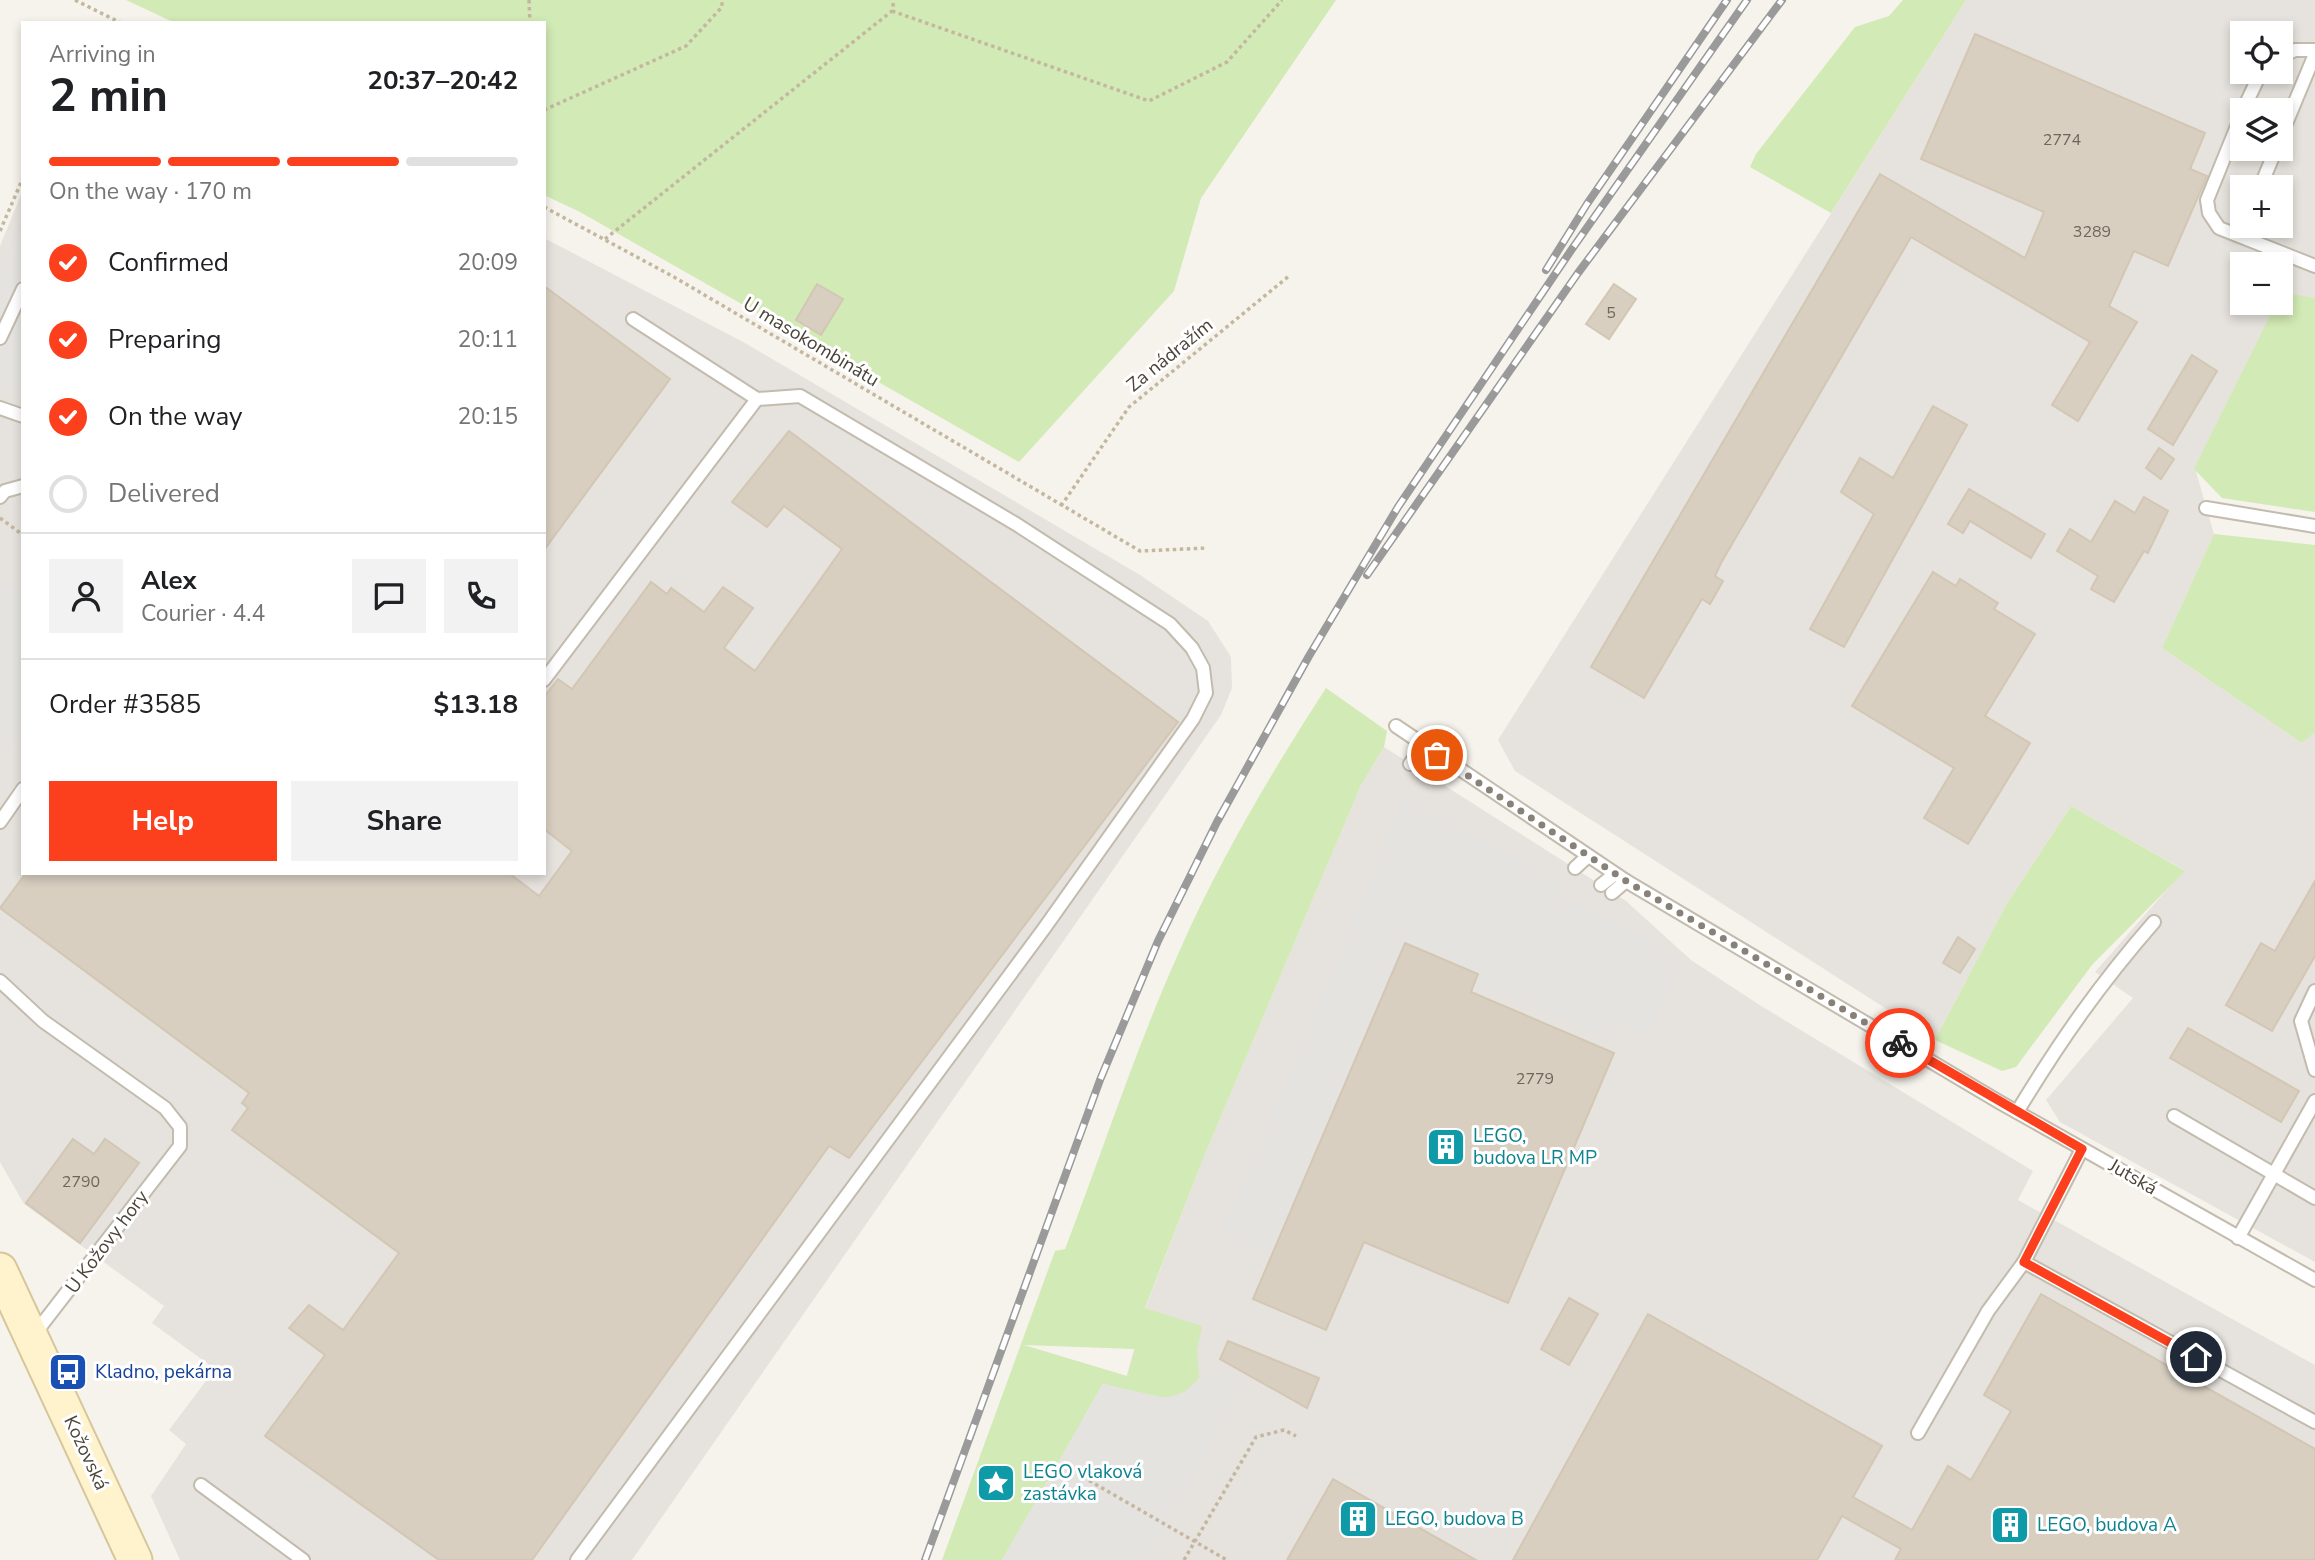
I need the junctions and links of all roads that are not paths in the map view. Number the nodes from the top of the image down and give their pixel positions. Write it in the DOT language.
graph roads {
  1 [pos="2293,51"];
  2 [pos="2315,52"];
  3 [pos="2293,106"];
  4 [pos="2230,142"];
  5 [pos="2315,266"];
  6 [pos="21,293"];
  7 [pos="634,319"];
  8 [pos="0,338"];
  9 [pos="757,399"];
  10 [pos="0,408"];
  11 [pos="21,415"];
  12 [pos="21,487"];
  13 [pos="0,497"];
  14 [pos="2206,508"];
  15 [pos="2315,526"];
  16 [pos="546,677"];
  17 [pos="1396,726"];
  18 [pos="1423,745"];
  19 [pos="1437,755"];
  20 [pos="1410,764"];
  21 [pos="1423,773"];
  22 [pos="21,792"];
  23 [pos="0,821"];
  24 [pos="1588,856"];
  25 [pos="1575,868"];
  26 [pos="1620,878"];
  27 [pos="1606,889"];
  28 [pos="2154,922"];
  29 [pos="0,981"];
  30 [pos="2315,991"];
  31 [pos="2315,1070"];
  32 [pos="2315,1101"];
  33 [pos="2017,1112"];
  34 [pos="2174,1116"];
  35 [pos="2082,1149"];
  36 [pos="2273,1176"];
  37 [pos="2315,1198"];
  38 [pos="2238,1238"];
  39 [pos="2024,1262"];
  40 [pos="0,1270"];
  41 [pos="2315,1280"];
  42 [pos="33,1337"];
  43 [pos="2315,1422"];
  44 [pos="1917,1433"];
  45 [pos="201,1485"];
  46 [pos="135,1560"];
  47 [pos="303,1560"];
  48 [pos="578,1560"];
  1 -- 2 [label="lane"];
  2 -- 3 [label="lane"];
  4 -- 5 [label="lane"];
  6 -- 8 [label="lane"];
  7 -- 9 [label="lane"];
  9 -- 16 [label="lane"];
  9 -- 48 [label="lane"];
  10 -- 11 [label="lane"];
  12 -- 13 [label="lane"];
  14 -- 15 [label="lane"];
  17 -- 18 [label="lane, Jutská"];
  18 -- 19 [label="lane, Jutská"];
  18 -- 20 [label="lane"];
  19 -- 21 [label="lane"];
  19 -- 24 [label="lane, Jutská"];
  22 -- 23 [label="lane"];
  24 -- 25 [label="lane"];
  24 -- 26 [label="lane, Jutská"];
  26 -- 27 [label="lane"];
  26 -- 33 [label="lane, Jutská"];
  28 -- 33 [label="lane"];
  29 -- 42 [label="lane, U Kožovy hory"];
  30 -- 31 [label="lane"];
  32 -- 36 [label="lane"];
  33 -- 35 [label="lane, Jutská"];
  34 -- 36 [label="lane"];
  35 -- 38 [label="lane, Jutská"];
  35 -- 39 [label="lane"];
  36 -- 37 [label="lane"];
  36 -- 38 [label="lane"];
  38 -- 41 [label="lane, Jutská"];
  39 -- 43 [label="lane"];
  39 -- 44 [label="lane"];
  40 -- 42 [label="street, Kožovská"];
  42 -- 46 [label="street, Kožovská"];
  45 -- 47 [label="lane"];
}
